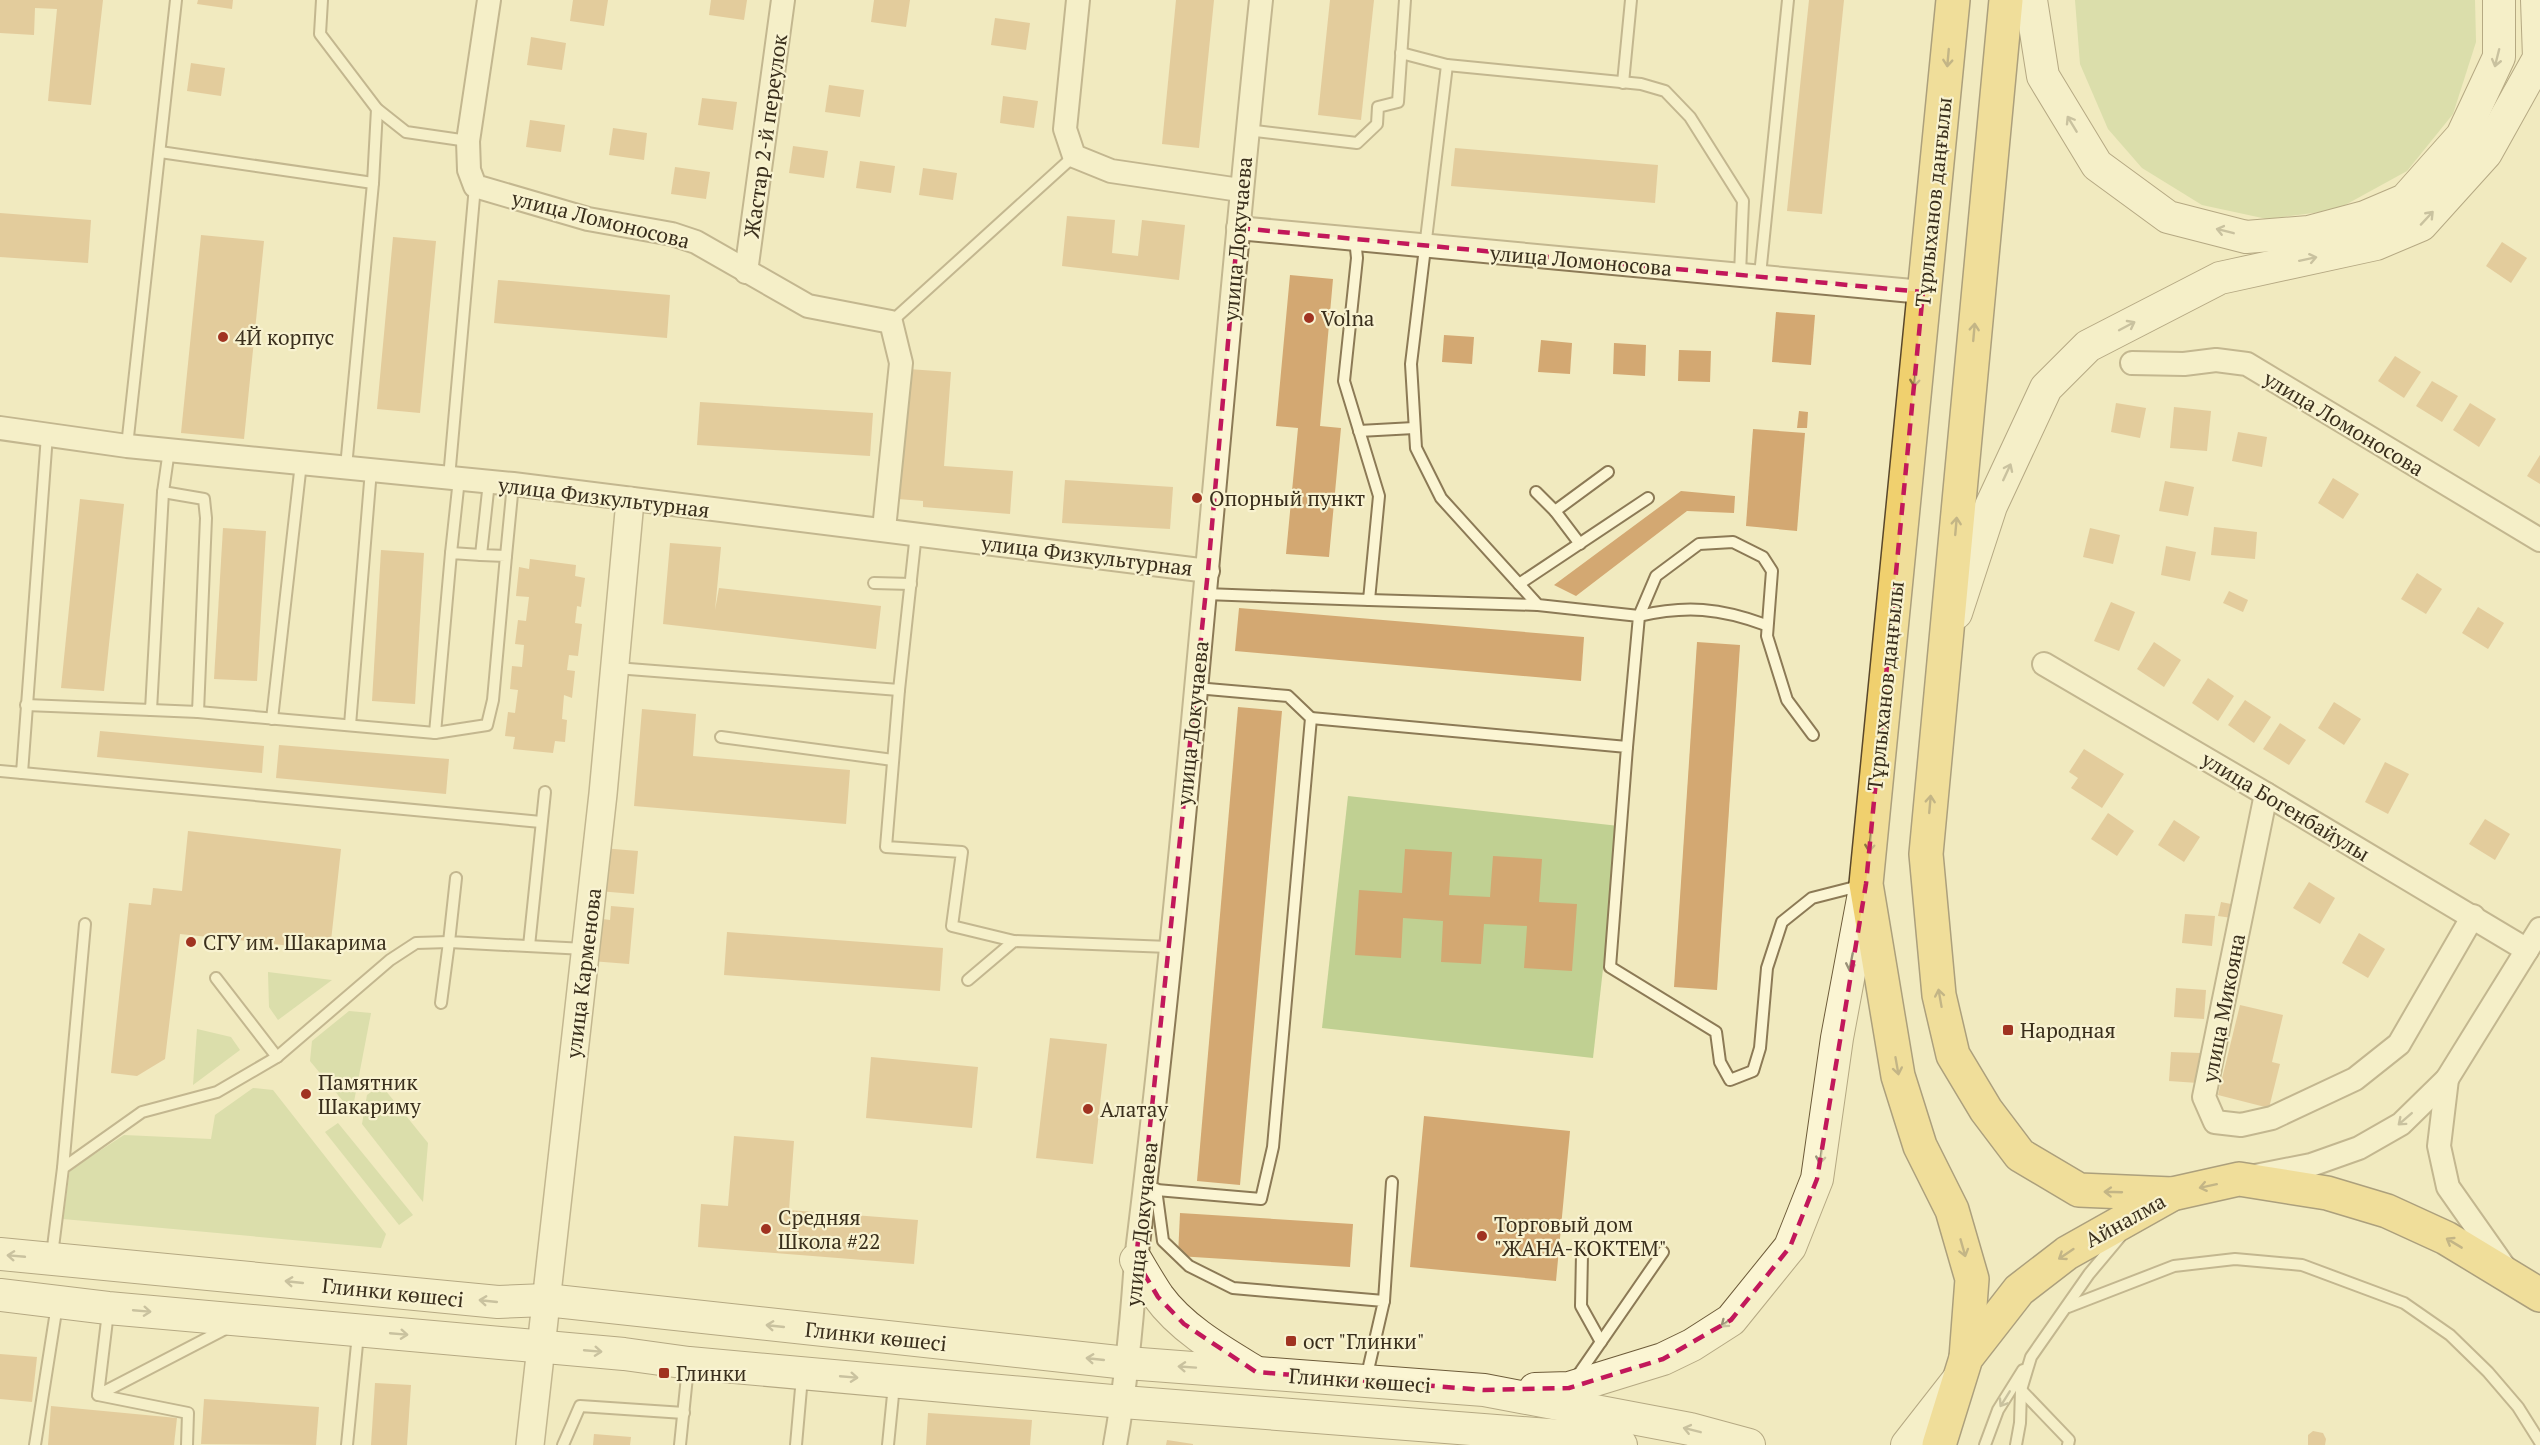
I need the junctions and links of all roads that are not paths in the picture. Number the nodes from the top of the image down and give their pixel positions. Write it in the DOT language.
graph roads {
  1 [pos="177,0"];
  2 [pos="322,0"];
  3 [pos="489,0"];
  4 [pos="783,0"];
  5 [pos="1078,0"];
  6 [pos="1261,0"];
  7 [pos="1405,0"];
  8 [pos="1631,0"];
  9 [pos="1788,0"];
  10 [pos="1953,0"];
  11 [pos="2006,0"];
  12 [pos="2031,0"];
  13 [pos="2499,0"];
  14 [pos="2537,0"];
  15 [pos="1401,53"];
  16 [pos="1447,65"];
  17 [pos="1623,82"];
  18 [pos="377,109"];
  19 [pos="1247,130"];
  20 [pos="468,141"];
  21 [pos="160,152"];
  22 [pos="1074,156"];
  23 [pos="374,183"];
  24 [pos="475,186"];
  25 [pos="1240,190"];
  26 [pos="1238,228"];
  27 [pos="2370,230"];
  28 [pos="1355,239"];
  29 [pos="1425,245"];
  30 [pos="746,272"];
  31 [pos="1750,275"];
  32 [pos="1923,292"];
  33 [pos="891,322"];
  34 [pos="2132,363"];
  35 [pos="0,428"];
  36 [pos="1414,428"];
  37 [pos="1359,431"];
  38 [pos="47,435"];
  39 [pos="127,446"];
  40 [pos="169,450"];
  41 [pos="301,463"];
  42 [pos="346,467"];
  43 [pos="371,470"];
  44 [pos="1608,472"];
  45 [pos="454,478"];
  46 [pos="489,482"];
  47 [pos="513,484"];
  48 [pos="163,492"];
  49 [pos="1536,492"];
  50 [pos="1648,498"];
  51 [pos="630,501"];
  52 [pos="1555,511"];
  53 [pos="884,530"];
  54 [pos="916,533"];
  55 [pos="2540,540"];
  56 [pos="1580,544"];
  57 [pos="451,553"];
  58 [pos="481,555"];
  59 [pos="506,556"];
  60 [pos="1208,571"];
  61 [pos="874,583"];
  62 [pos="911,584"];
  63 [pos="1519,584"];
  64 [pos="1205,594"];
  65 [pos="1368,600"];
  66 [pos="1538,605"];
  67 [pos="1639,616"];
  68 [pos="1766,625"];
  69 [pos="1945,645"];
  70 [pos="2044,664"];
  71 [pos="616,668"];
  72 [pos="1196,688"];
  73 [pos="899,690"];
  74 [pos="26,705"];
  75 [pos="151,710"];
  76 [pos="198,712"];
  77 [pos="1311,718"];
  78 [pos="272,719"];
  79 [pos="350,726"];
  80 [pos="435,733"];
  81 [pos="1813,735"];
  82 [pos="721,737"];
  83 [pos="1626,747"];
  84 [pos="893,760"];
  85 [pos="0,771"];
  86 [pos="22,773"];
  87 [pos="545,792"];
  88 [pos="2266,794"];
  89 [pos="541,822"];
  90 [pos="456,878"];
  91 [pos="1866,884"];
  92 [pos="2473,916"];
  93 [pos="85,924"];
  94 [pos="2540,929"];
  95 [pos="1014,941"];
  96 [pos="449,942"];
  97 [pos="529,945"];
  98 [pos="1169,947"];
  99 [pos="586,949"];
  100 [pos="2527,950"];
  101 [pos="216,978"];
  102 [pos="968,980"];
  103 [pos="441,1003"];
  104 [pos="277,1057"];
  105 [pos="2447,1079"];
  106 [pos="63,1168"];
  107 [pos="2239,1179"];
  108 [pos="1392,1182"];
  109 [pos="1150,1189"];
  110 [pos="2172,1194"];
  111 [pos="2142,1211"];
  112 [pos="1663,1252"];
  113 [pos="0,1254"];
  114 [pos="1582,1254"];
  115 [pos="51,1259"];
  116 [pos="1136,1260"];
  117 [pos="2511,1278"];
  118 [pos="0,1295"];
  119 [pos="2540,1295"];
  120 [pos="546,1300"];
  121 [pos="1384,1301"];
  122 [pos="57,1302"];
  123 [pos="2068,1307"];
  124 [pos="108,1308"];
  125 [pos="241,1320"];
  126 [pos="358,1330"];
  127 [pos="1601,1342"];
  128 [pos="542,1347"];
  129 [pos="2031,1357"];
  130 [pos="688,1363"];
  131 [pos="1127,1363"];
  132 [pos="1963,1368"];
  133 [pos="1256,1372"];
  134 [pos="802,1373"];
  135 [pos="1366,1380"];
  136 [pos="895,1382"];
  137 [pos="1569,1388"];
  138 [pos="1484,1390"];
  139 [pos="2021,1390"];
  140 [pos="98,1395"];
  141 [pos="1123,1402"];
  142 [pos="684,1413"];
  143 [pos="2540,1442"];
  144 [pos="1602,1443"];
  145 [pos="35,1445"];
  146 [pos="187,1445"];
  147 [pos="346,1445"];
  148 [pos="530,1445"];
  149 [pos="563,1445"];
  150 [pos="680,1445"];
  151 [pos="796,1445"];
  152 [pos="888,1445"];
  153 [pos="1115,1445"];
  154 [pos="1749,1445"];
  155 [pos="1907,1445"];
  156 [pos="1939,1445"];
  157 [pos="1985,1445"];
  158 [pos="2016,1445"];
  159 [pos="2068,1445"];
  1 -- 21 [label="lane"];
  2 -- 18 [label="lane"];
  3 -- 20 [label="street"];
  4 -- 30 [label="street, Жастар 2-й переулок"];
  5 -- 22 [label="street"];
  6 -- 19 [label="street, улица Докучаева"];
  7 -- 15 [label="lane"];
  8 -- 17 [label="lane"];
  9 -- 31 [label="lane"];
  10 -- 32 [label="highway, Тұрлыханов даңғылы, one-way"];
  69 -- 11 [label="highway, one-way"];
  27 -- 12 [label="main road, one-way"];
  13 -- 27 [label="main road, one-way"];
  27 -- 14 [label="main road, one-way"];
  15 -- 16 [label="lane"];
  15 -- 19 [label="lane"];
  16 -- 17 [label="lane"];
  16 -- 29 [label="lane"];
  17 -- 31 [label="lane"];
  18 -- 20 [label="lane"];
  18 -- 23 [label="lane"];
  19 -- 25 [label="street, улица Докучаева"];
  20 -- 24 [label="street"];
  21 -- 23 [label="lane"];
  21 -- 39 [label="lane"];
  22 -- 25 [label="street"];
  22 -- 33 [label="lane"];
  23 -- 42 [label="lane"];
  24 -- 30 [label="street, улица Ломоносова"];
  24 -- 45 [label="lane"];
  25 -- 26 [label="street, улица Докучаева"];
  26 -- 28 [label="street, улица Ломоносова"];
  26 -- 60 [label="street, улица Докучаева"];
  69 -- 27 [label="main road, one-way"];
  28 -- 29 [label="street, улица Ломоносова"];
  28 -- 37 [label="lane"];
  29 -- 31 [label="street, улица Ломоносова"];
  29 -- 36 [label="lane"];
  30 -- 33 [label="street, улица Ломоносова"];
  31 -- 32 [label="street, улица Ломоносова"];
  32 -- 91 [label="highway, Тұрлыханов даңғылы, one-way"];
  33 -- 53 [label="street"];
  34 -- 55 [label="street, улица Ломоносова"];
  35 -- 38 [label="street, улица Физкультурная"];
  36 -- 37 [label="lane"];
  36 -- 63 [label="lane"];
  37 -- 65 [label="lane"];
  38 -- 39 [label="street, улица Физкультурная"];
  38 -- 74 [label="lane"];
  39 -- 40 [label="street, улица Физкультурная"];
  40 -- 41 [label="street, улица Физкультурная"];
  40 -- 48 [label="lane"];
  41 -- 42 [label="street, улица Физкультурная"];
  41 -- 78 [label="lane"];
  42 -- 43 [label="street, улица Физкультурная"];
  43 -- 45 [label="street, улица Физкультурная"];
  43 -- 79 [label="lane"];
  44 -- 52 [label="lane"];
  45 -- 46 [label="street, улица Физкультурная"];
  45 -- 57 [label="lane"];
  46 -- 47 [label="street, улица Физкультурная"];
  46 -- 58 [label="lane"];
  47 -- 51 [label="street, улица Физкультурная"];
  47 -- 59 [label="lane"];
  48 -- 75 [label="lane"];
  48 -- 76 [label="lane"];
  49 -- 52 [label="lane"];
  50 -- 56 [label="lane"];
  51 -- 53 [label="street, улица Физкультурная"];
  51 -- 71 [label="street, улица Карменова"];
  52 -- 56 [label="lane"];
  53 -- 54 [label="street, улица Физкультурная"];
  54 -- 60 [label="street, улица Физкультурная"];
  54 -- 62 [label="lane"];
  56 -- 63 [label="lane"];
  57 -- 58 [label="lane"];
  57 -- 80 [label="lane"];
  58 -- 59 [label="lane"];
  59 -- 80 [label="lane"];
  60 -- 64 [label="street, улица Докучаева"];
  61 -- 62 [label="lane"];
  62 -- 73 [label="lane"];
  63 -- 66 [label="lane"];
  64 -- 65 [label="lane"];
  64 -- 72 [label="street, улица Докучаева"];
  65 -- 66 [label="lane"];
  66 -- 67 [label="lane"];
  67 -- 68 [label="lane"];
  67 -- 68 [label="lane"];
  67 -- 83 [label="lane"];
  68 -- 81 [label="lane"];
  110 -- 69 [label="highway, one-way"];
  70 -- 88 [label="street, улица Богенбайулы"];
  71 -- 73 [label="lane"];
  71 -- 99 [label="street, улица Карменова"];
  72 -- 77 [label="lane"];
  72 -- 98 [label="street, улица Докучаева"];
  73 -- 84 [label="lane"];
  74 -- 75 [label="lane"];
  74 -- 86 [label="lane"];
  75 -- 76 [label="lane"];
  76 -- 78 [label="lane"];
  77 -- 83 [label="lane"];
  77 -- 109 [label="lane"];
  78 -- 79 [label="lane"];
  79 -- 80 [label="lane"];
  82 -- 84 [label="lane"];
  83 -- 91 [label="lane"];
  84 -- 95 [label="lane"];
  85 -- 86 [label="lane"];
  86 -- 89 [label="lane"];
  87 -- 89 [label="lane"];
  88 -- 92 [label="street, улица Богенбайулы"];
  88 -- 92 [label="street, улица Микояна"];
  89 -- 97 [label="lane"];
  90 -- 96 [label="lane"];
  91 -- 132 [label="highway, Тұрлыханов даңғылы, one-way"];
  91 -- 137 [label="main road, one-way"];
  92 -- 100 [label="street, улица Богенбайулы"];
  93 -- 106 [label="lane"];
  94 -- 100 [label="street"];
  95 -- 98 [label="lane"];
  95 -- 102 [label="lane"];
  96 -- 97 [label="lane"];
  96 -- 103 [label="lane"];
  96 -- 104 [label="lane"];
  97 -- 99 [label="lane"];
  98 -- 109 [label="street, улица Докучаева"];
  99 -- 120 [label="street, улица Карменова"];
  100 -- 105 [label="street"];
  101 -- 104 [label="lane"];
  104 -- 106 [label="lane"];
  105 -- 107 [label="street, one-way"];
  105 -- 117 [label="street"];
  106 -- 115 [label="lane"];
  107 -- 110 [label="highway, Айналма, one-way"];
  117 -- 107 [label="highway, Айналма, one-way"];
  108 -- 121 [label="lane"];
  109 -- 116 [label="street, улица Докучаева"];
  109 -- 121 [label="lane"];
  110 -- 111 [label="highway, Айналма"];
  111 -- 123 [label="lane"];
  111 -- 132 [label="highway, Айналма, one-way"];
  112 -- 127 [label="lane"];
  115 -- 113 [label="main road, Глинки көшесі, one-way"];
  114 -- 127 [label="lane"];
  120 -- 115 [label="main road, Глинки көшесі, one-way"];
  116 -- 131 [label="street, улица Докучаева"];
  116 -- 133 [label="main road"];
  117 -- 119 [label="highway, Айналма"];
  118 -- 122 [label="main road, Глинки көшесі"];
  120 -- 128 [label="street, улица Карменова"];
  131 -- 120 [label="main road, Глинки көшесі, one-way"];
  121 -- 135 [label="lane"];
  122 -- 124 [label="main road, Глинки көшесі"];
  122 -- 145 [label="lane"];
  123 -- 129 [label="lane"];
  123 -- 143 [label="lane"];
  124 -- 125 [label="main road, Глинки көшесі, one-way"];
  124 -- 140 [label="lane"];
  125 -- 126 [label="main road, Глинки көшесі"];
  125 -- 140 [label="lane"];
  126 -- 128 [label="main road, Глинки көшесі, one-way"];
  126 -- 147 [label="lane"];
  127 -- 137 [label="lane"];
  128 -- 130 [label="main road, Глинки көшесі, one-way"];
  128 -- 148 [label="street, улица Карменова"];
  129 -- 139 [label="lane"];
  129 -- 157 [label="lane, one-way"];
  130 -- 134 [label="main road, Глинки көшесі"];
  130 -- 142 [label="lane"];
  133 -- 131 [label="main road, Глинки көшесі, one-way"];
  131 -- 141 [label="street, улица Докучаева"];
  132 -- 155 [label="main road"];
  132 -- 156 [label="highway, Айналма"];
  133 -- 135 [label="main road, Глинки көшесі"];
  134 -- 136 [label="main road, Глинки көшесі, one-way"];
  134 -- 151 [label="lane"];
  135 -- 138 [label="main road, Глинки көшесі"];
  136 -- 141 [label="main road, Глинки көшесі"];
  136 -- 152 [label="lane"];
  137 -- 138 [label="main road"];
  154 -- 138 [label="main road, Глинки көшесі, one-way"];
  139 -- 158 [label="lane"];
  139 -- 159 [label="lane"];
  140 -- 146 [label="lane"];
  141 -- 144 [label="main road, Глинки көшесі"];
  141 -- 153 [label="street, улица Докучаева"];
  142 -- 149 [label="lane"];
  142 -- 150 [label="lane"];
}
